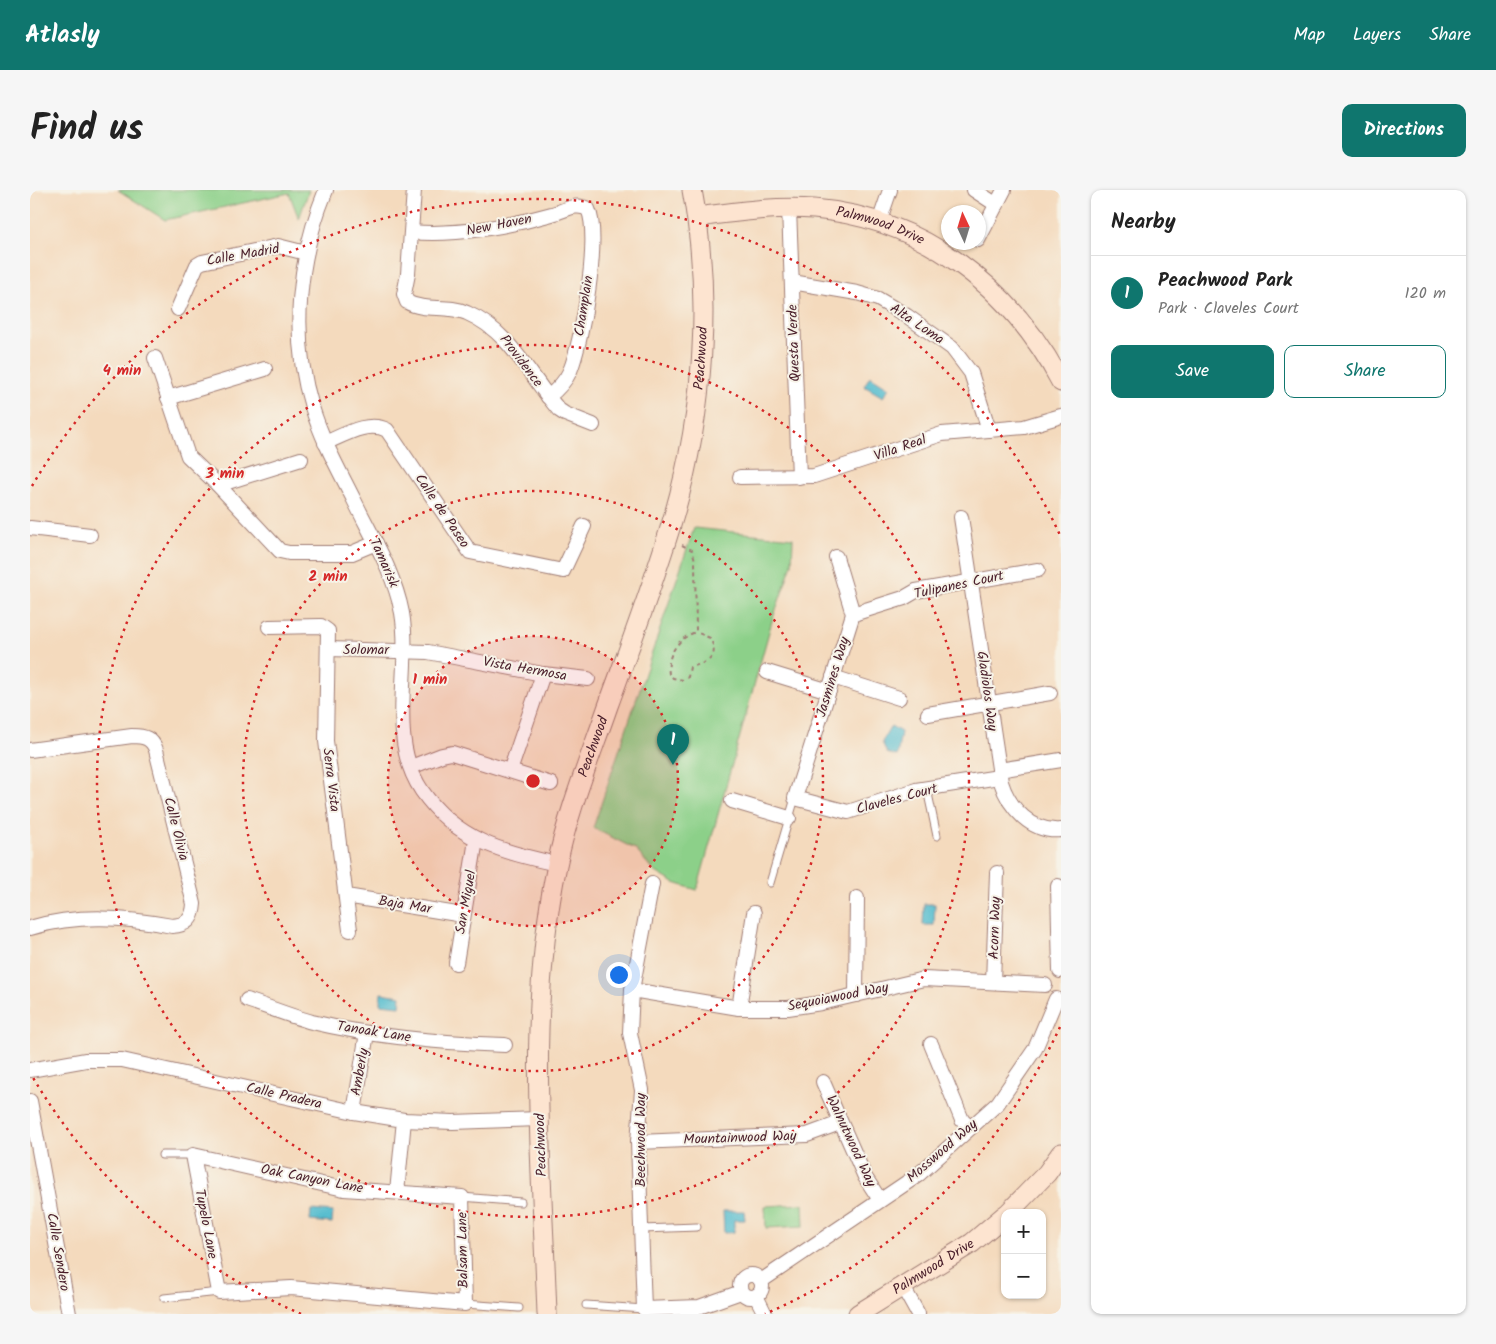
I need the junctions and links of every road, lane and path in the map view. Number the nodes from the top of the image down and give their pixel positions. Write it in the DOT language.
graph roads {
  1 [pos="326,190"];
  2 [pos="414,190"];
  3 [pos="692,190"];
  4 [pos="890,190"];
  5 [pos="974,190"];
  6 [pos="1004,190"];
  7 [pos="998,205"];
  8 [pos="585,208"];
  9 [pos="789,208"];
  10 [pos="697,217"];
  11 [pos="879,222"];
  12 [pos="986,227"];
  13 [pos="412,232"];
  14 [pos="306,253"];
  15 [pos="792,282"];
  16 [pos="178,308"];
  17 [pos="154,358"];
  18 [pos="265,369"];
  19 [pos="1061,382"];
  20 [pos="548,397"];
  21 [pos="168,398"];
  22 [pos="1061,416"];
  23 [pos="594,425"];
  24 [pos="989,430"];
  25 [pos="325,443"];
  26 [pos="301,459"];
  27 [pos="740,477"];
  28 [pos="799,477"];
  29 [pos="218,484"];
  30 [pos="961,517"];
  31 [pos="584,526"];
  32 [pos="30,528"];
  33 [pos="90,535"];
  34 [pos="666,539"];
  35 [pos="376,543"];
  36 [pos="836,557"];
  37 [pos="1038,570"];
  38 [pos="971,582"];
  39 [pos="853,614"];
  40 [pos="269,627"];
  41 [pos="696,632"];
  42 [pos="329,649"];
  43 [pos="404,650"];
  44 [pos="767,672"];
  45 [pos="543,674"];
  46 [pos="833,677"];
  47 [pos="588,679"];
  48 [pos="829,691"];
  49 [pos="1050,693"];
  50 [pos="899,698"];
  51 [pos="989,704"];
  52 [pos="928,714"];
  53 [pos="30,750"];
  54 [pos="1061,760"];
  55 [pos="411,767"];
  56 [pos="510,771"];
  57 [pos="999,773"];
  58 [pos="551,784"];
  59 [pos="927,788"];
  60 [pos="795,798"];
  61 [pos="732,801"];
  62 [pos="789,818"];
  63 [pos="1061,830"];
  64 [pos="937,836"];
  65 [pos="476,840"];
  66 [pos="557,864"];
  67 [pos="997,873"];
  68 [pos="770,883"];
  69 [pos="652,884"];
  70 [pos="1058,886"];
  71 [pos="346,896"];
  72 [pos="857,898"];
  73 [pos="754,913"];
  74 [pos="463,915"];
  75 [pos="30,928"];
  76 [pos="350,930"];
  77 [pos="456,963"];
  78 [pos="1060,971"];
  79 [pos="993,982"];
  80 [pos="1045,985"];
  81 [pos="632,990"];
  82 [pos="856,994"];
  83 [pos="1058,999"];
  84 [pos="247,1000"];
  85 [pos="739,1008"];
  86 [pos="367,1033"];
  87 [pos="931,1044"];
  88 [pos="505,1045"];
  89 [pos="30,1070"];
  90 [pos="823,1082"];
  91 [pos="30,1101"];
  92 [pos="354,1112"];
  93 [pos="540,1119"];
  94 [pos="404,1120"];
  95 [pos="840,1123"];
  96 [pos="970,1128"];
  97 [pos="638,1142"];
  98 [pos="1061,1153"];
  99 [pos="162,1155"];
  100 [pos="193,1155"];
  101 [pos="397,1192"];
  102 [pos="462,1197"];
  103 [pos="880,1200"];
  104 [pos="521,1202"];
  105 [pos="1012,1209"];
  106 [pos="1001,1218"];
  107 [pos="697,1227"];
  108 [pos="642,1229"];
  109 [pos="761,1281"];
  110 [pos="903,1287"];
  111 [pos="219,1292"];
  112 [pos="741,1292"];
  113 [pos="756,1296"];
  114 [pos="164,1298"];
  115 [pos="465,1304"];
  116 [pos="586,1305"];
  117 [pos="519,1308"];
  118 [pos="644,1309"];
  119 [pos="69,1314"];
  120 [pos="547,1314"];
  121 [pos="765,1314"];
  122 [pos="858,1314"];
  123 [pos="918,1314"];
  1 -- 14 [label="street, Tamarisk"];
  2 -- 13 [label="street, Providence"];
  3 -- 10 [label="street, Peachwood"];
  4 -- 11 [label="street"];
  5 -- 7 [label="street"];
  6 -- 7 [label="street"];
  7 -- 12 [label="street"];
  8 -- 13 [label="street, New Haven"];
  8 -- 20 [label="street, Champlain"];
  9 -- 10 [label="street, Palmwood Drive"];
  9 -- 11 [label="street, Palmwood Drive"];
  9 -- 15 [label="street, Questa Verde"];
  10 -- 34 [label="street, Peachwood"];
  11 -- 19 [label="street, Palmwood Drive"];
  13 -- 20 [label="street, Providence"];
  14 -- 16 [label="street, Calle Madrid"];
  14 -- 25 [label="street, Tamarisk"];
  15 -- 24 [label="street, Alta Loma"];
  15 -- 28 [label="street, Questa Verde"];
  17 -- 21 [label="street"];
  18 -- 21 [label="street"];
  20 -- 23 [label="street, Providence"];
  21 -- 29 [label="street"];
  22 -- 24 [label="street, Villa Real"];
  24 -- 28 [label="street, Villa Real"];
  25 -- 31 [label="street, Calle de Paseo"];
  25 -- 35 [label="street, Tamarisk"];
  26 -- 29 [label="street"];
  27 -- 28 [label="street, Villa Real"];
  29 -- 35 [label="street"];
  30 -- 38 [label="street, Gladiolos Way"];
  32 -- 33 [label="street"];
  34 -- 41 [label="path"];
  34 -- 66 [label="street, Peachwood"];
  35 -- 43 [label="street, Tamarisk"];
  36 -- 39 [label="street"];
  37 -- 38 [label="street, Tulipanes Court"];
  38 -- 39 [label="street, Tulipanes Court"];
  38 -- 51 [label="street, Gladiolos Way"];
  39 -- 46 [label="street, Jasmines Way"];
  40 -- 42 [label="street, Serra Vista"];
  41 -- 41 [label="path"];
  42 -- 43 [label="street, Solomar"];
  42 -- 71 [label="street, Serra Vista"];
  43 -- 45 [label="street, Vista Hermosa"];
  43 -- 55 [label="street, Tamarisk"];
  44 -- 48 [label="street"];
  45 -- 47 [label="street, Vista Hermosa"];
  45 -- 56 [label="street"];
  46 -- 48 [label="street, Jasmines Way"];
  46 -- 50 [label="street"];
  48 -- 60 [label="street, Jasmines Way"];
  49 -- 51 [label="street"];
  51 -- 52 [label="street"];
  51 -- 57 [label="street, Gladiolos Way"];
  53 -- 75 [label="street, Calle Olivia"];
  54 -- 57 [label="street, Claveles Court"];
  55 -- 56 [label="street"];
  55 -- 65 [label="street, Tamarisk"];
  56 -- 58 [label="street"];
  57 -- 59 [label="street, Claveles Court"];
  57 -- 63 [label="street, Gladiolos Way"];
  59 -- 60 [label="street, Claveles Court"];
  59 -- 64 [label="lane"];
  60 -- 62 [label="lane"];
  61 -- 62 [label="street"];
  62 -- 68 [label="lane"];
  65 -- 66 [label="street, Tamarisk"];
  65 -- 74 [label="street, San Miguel"];
  66 -- 93 [label="street, Peachwood"];
  67 -- 79 [label="street, Acorn Way"];
  69 -- 81 [label="street, Beechwood Way"];
  70 -- 78 [label="street"];
  71 -- 74 [label="street, Baja Mar"];
  71 -- 76 [label="street, Serra Vista"];
  72 -- 82 [label="street"];
  73 -- 85 [label="street"];
  74 -- 77 [label="street, San Miguel"];
  78 -- 80 [label="street"];
  79 -- 80 [label="street, Sequoiawood Way"];
  79 -- 82 [label="street, Sequoiawood Way"];
  80 -- 83 [label="street"];
  81 -- 85 [label="street, Sequoiawood Way"];
  81 -- 97 [label="street, Beechwood Way"];
  82 -- 85 [label="street, Sequoiawood Way"];
  83 -- 96 [label="street, Mosswood Way"];
  84 -- 86 [label="street, Tanoak Lane"];
  86 -- 88 [label="street, Tanoak Lane"];
  86 -- 92 [label="street, Amberly"];
  87 -- 96 [label="street"];
  89 -- 92 [label="street, Calle Pradera"];
  90 -- 95 [label="street, Walnutwood Way"];
  91 -- 119 [label="street, Calle Sendero"];
  92 -- 94 [label="street, Calle Pradera"];
  93 -- 94 [label="street, Calle Pradera"];
  93 -- 120 [label="street, Peachwood"];
  94 -- 101 [label="street"];
  95 -- 97 [label="street, Mountainwood Way"];
  95 -- 103 [label="street, Walnutwood Way"];
  96 -- 103 [label="street, Mosswood Way"];
  97 -- 108 [label="street, Beechwood Way"];
  98 -- 105 [label="street"];
  99 -- 100 [label="lane"];
  100 -- 101 [label="street, Oak Canyon Lane"];
  100 -- 111 [label="street, Tupelo Lane"];
  101 -- 102 [label="street, Oak Canyon Lane"];
  102 -- 104 [label="lane"];
  102 -- 115 [label="street, Balsam Lane"];
  103 -- 109 [label="street, Mosswood Way"];
  106 -- 110 [label="street, Palmwood Drive"];
  107 -- 108 [label="lane"];
  108 -- 118 [label="street, Beechwood Way"];
  109 -- 112 [label="street"];
  109 -- 113 [label="street"];
  110 -- 122 [label="street, Palmwood Drive"];
  110 -- 123 [label="street"];
  111 -- 114 [label="lane"];
  111 -- 115 [label="street"];
  112 -- 113 [label="street"];
  112 -- 118 [label="street"];
  113 -- 121 [label="street"];
  115 -- 117 [label="lane"];
  116 -- 118 [label="lane"];
}
